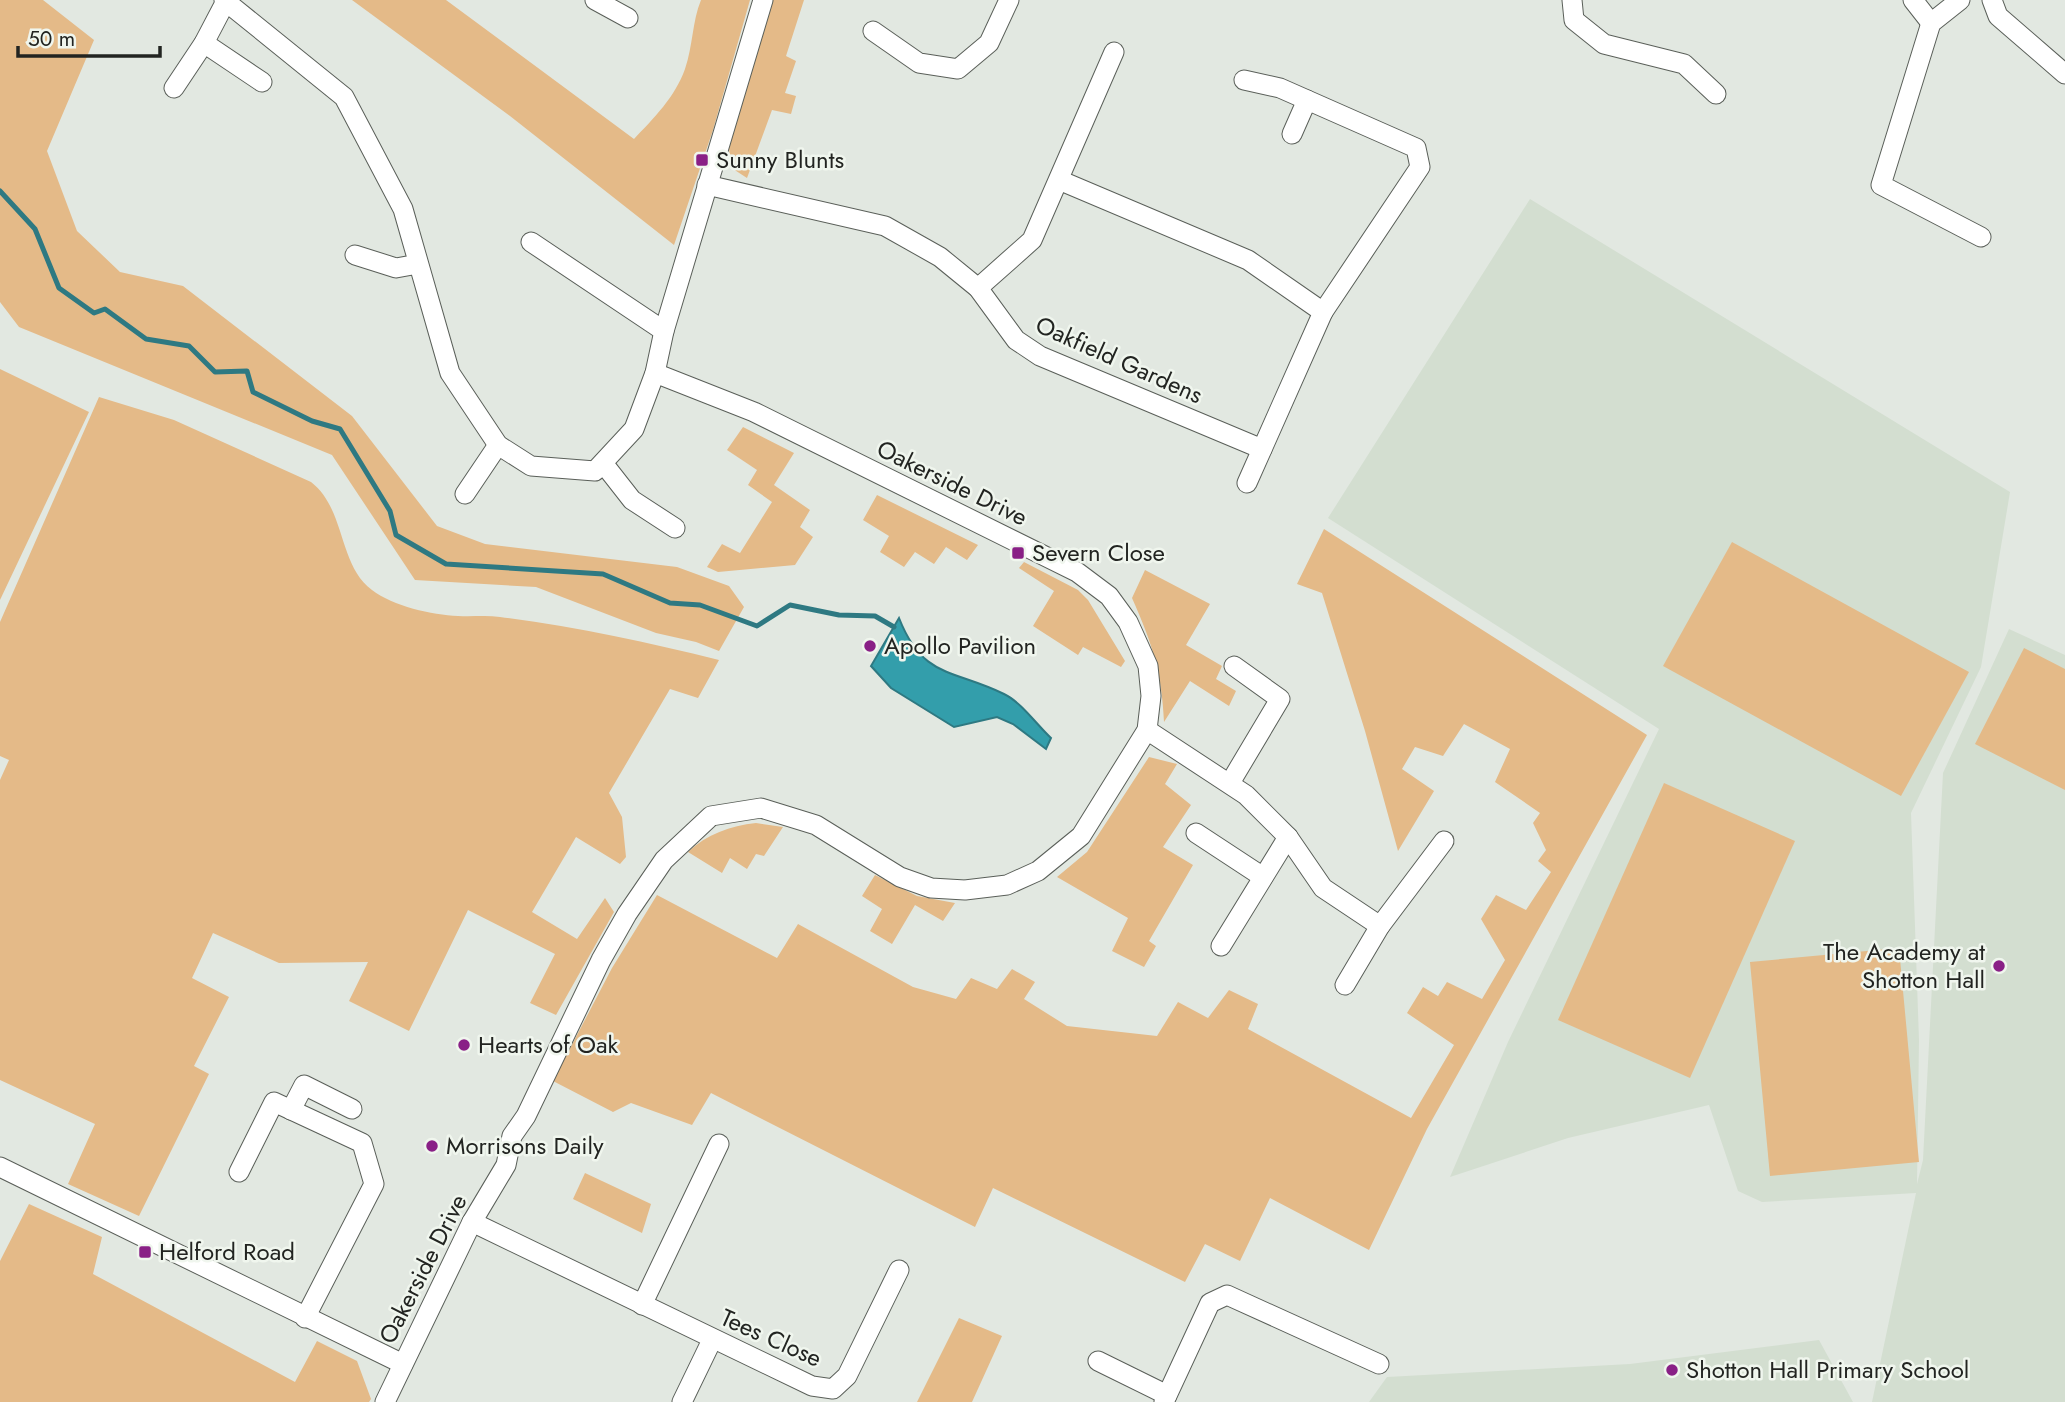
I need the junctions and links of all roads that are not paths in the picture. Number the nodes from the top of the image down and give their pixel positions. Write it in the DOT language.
graph roads {
  1 [pos="595,0"];
  2 [pos="763,0"];
  3 [pos="1009,0"];
  4 [pos="1572,0"];
  5 [pos="1913,0"];
  6 [pos="1960,0"];
  7 [pos="1992,0"];
  8 [pos="225,1"];
  9 [pos="628,18"];
  10 [pos="1931,23"];
  11 [pos="873,31"];
  12 [pos="204,43"];
  13 [pos="1114,51"];
  14 [pos="2065,74"];
  15 [pos="1244,80"];
  16 [pos="262,82"];
  17 [pos="174,88"];
  18 [pos="1716,94"];
  19 [pos="1307,100"];
  20 [pos="1292,134"];
  21 [pos="1059,180"];
  22 [pos="707,185"];
  23 [pos="1981,237"];
  24 [pos="531,242"];
  25 [pos="355,256"];
  26 [pos="418,264"];
  27 [pos="978,288"];
  28 [pos="1323,312"];
  29 [pos="664,331"];
  30 [pos="655,373"];
  31 [pos="498,445"];
  32 [pos="1262,449"];
  33 [pos="603,463"];
  34 [pos="1247,483"];
  35 [pos="465,494"];
  36 [pos="675,528"];
  37 [pos="1234,667"];
  38 [pos="1147,730"];
  39 [pos="1230,783"];
  40 [pos="1196,833"];
  41 [pos="1288,837"];
  42 [pos="1444,841"];
  43 [pos="1263,877"];
  44 [pos="1380,926"];
  45 [pos="1220,946"];
  46 [pos="1345,985"];
  47 [pos="283,1106"];
  48 [pos="352,1109"];
  49 [pos="719,1144"];
  50 [pos="0,1167"];
  51 [pos="239,1172"];
  52 [pos="472,1222"];
  53 [pos="899,1270"];
  54 [pos="642,1306"];
  55 [pos="305,1318"];
  56 [pos="712,1340"];
  57 [pos="1098,1361"];
  58 [pos="403,1364"];
  59 [pos="1379,1364"];
  60 [pos="1165,1399"];
  61 [pos="385,1402"];
  62 [pos="682,1402"];
  1 -- 9 [label="street"];
  2 -- 22 [label="street"];
  3 -- 11 [label="street"];
  4 -- 18 [label="street"];
  5 -- 10 [label="street"];
  6 -- 10 [label="street"];
  7 -- 14 [label="street"];
  8 -- 12 [label="street"];
  8 -- 26 [label="street"];
  10 -- 23 [label="street"];
  12 -- 16 [label="street"];
  12 -- 17 [label="street"];
  13 -- 21 [label="street"];
  15 -- 19 [label="street"];
  19 -- 20 [label="street"];
  19 -- 28 [label="street"];
  21 -- 27 [label="street"];
  21 -- 28 [label="street"];
  22 -- 27 [label="street, Oakfield Gardens"];
  22 -- 29 [label="street"];
  24 -- 29 [label="street"];
  25 -- 26 [label="street"];
  26 -- 31 [label="street"];
  27 -- 32 [label="street, Oakfield Gardens"];
  28 -- 32 [label="street"];
  29 -- 30 [label="street"];
  30 -- 33 [label="street"];
  30 -- 38 [label="street, Oakerside Drive"];
  31 -- 33 [label="street"];
  31 -- 35 [label="street"];
  32 -- 34 [label="street"];
  33 -- 36 [label="street"];
  37 -- 39 [label="street"];
  38 -- 39 [label="street"];
  38 -- 52 [label="street, Oakerside Drive"];
  39 -- 41 [label="street"];
  40 -- 43 [label="street"];
  41 -- 43 [label="street"];
  41 -- 44 [label="street"];
  42 -- 44 [label="street"];
  43 -- 45 [label="street"];
  44 -- 46 [label="street"];
  47 -- 48 [label="street"];
  47 -- 51 [label="street"];
  47 -- 55 [label="street"];
  49 -- 54 [label="street"];
  50 -- 55 [label="street"];
  52 -- 54 [label="street, Tees Close"];
  52 -- 58 [label="street, Oakerside Drive"];
  53 -- 56 [label="street, Tees Close"];
  54 -- 56 [label="street, Tees Close"];
  55 -- 58 [label="street"];
  56 -- 62 [label="street"];
  57 -- 60 [label="street"];
  58 -- 61 [label="street, Oakerside Drive"];
  59 -- 60 [label="street"];
}
